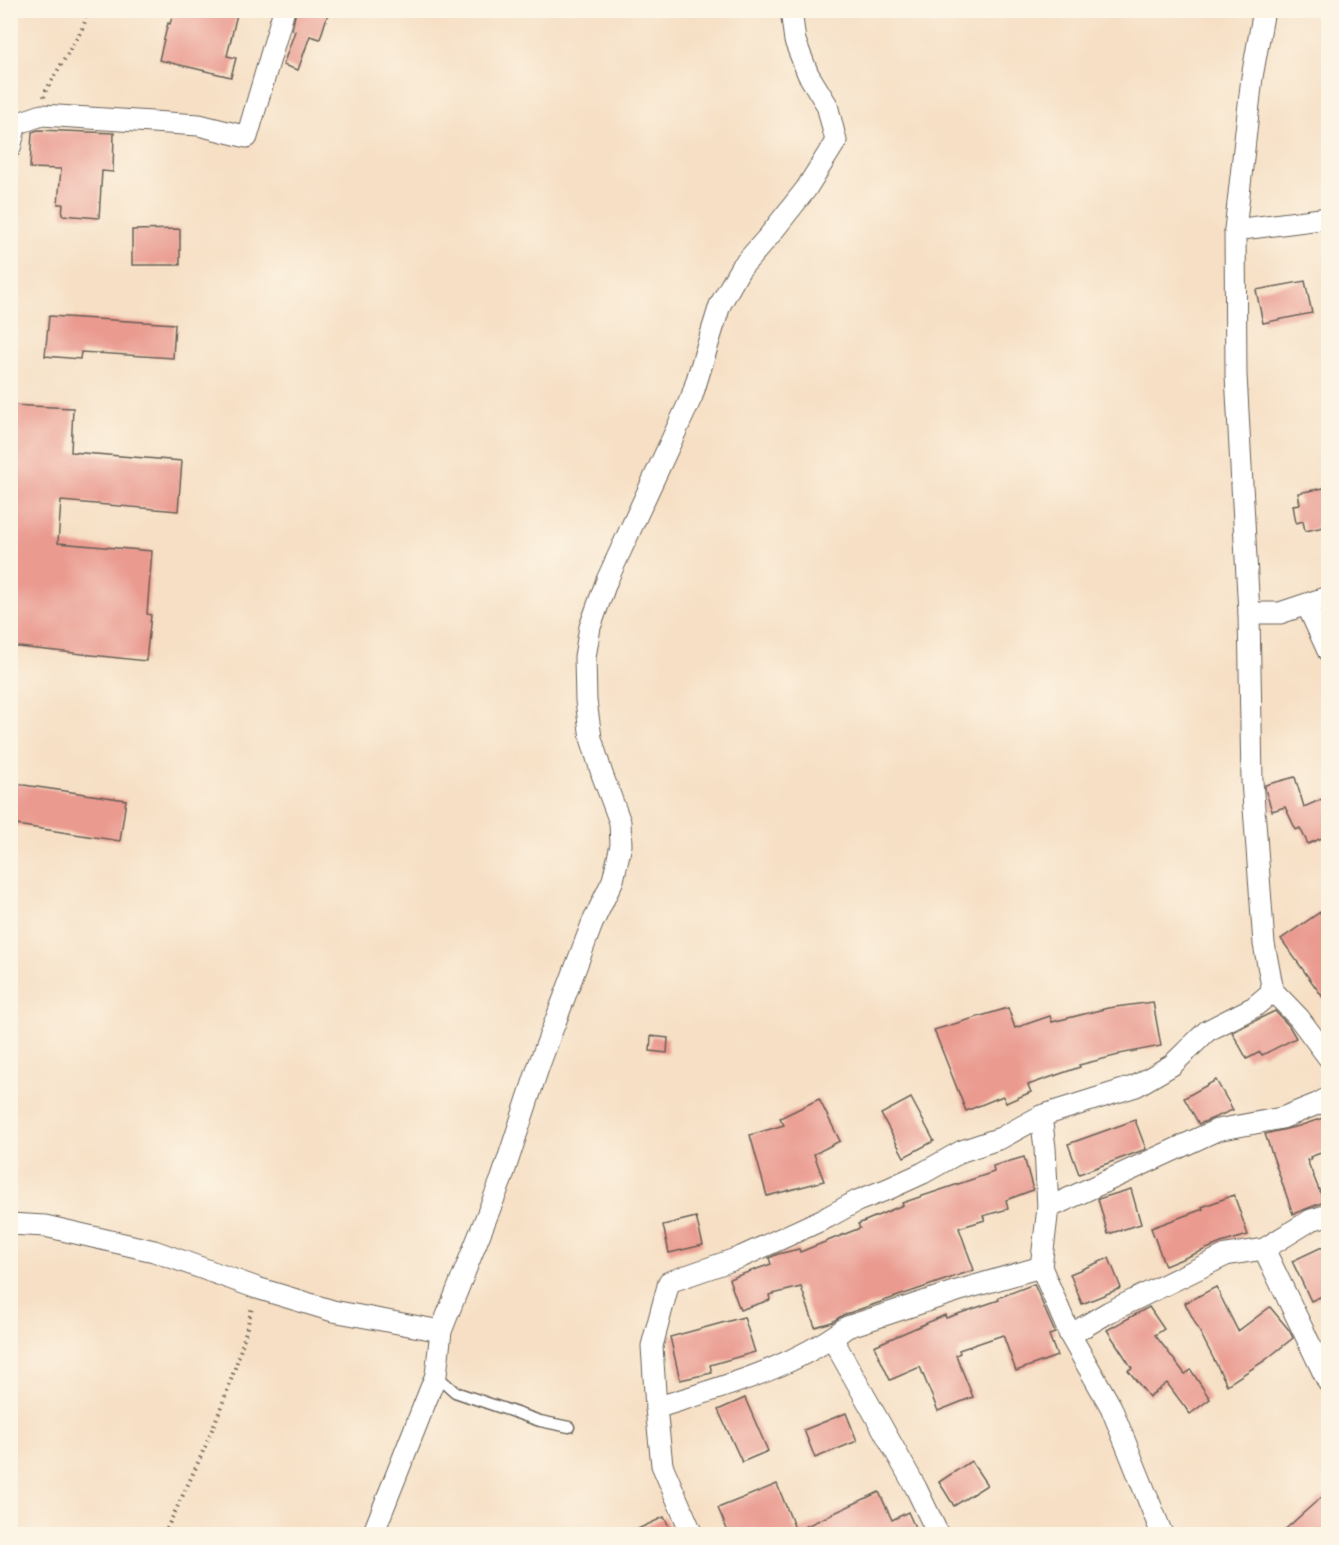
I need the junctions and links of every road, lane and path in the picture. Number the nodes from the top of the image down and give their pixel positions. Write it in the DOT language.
graph roads {
  1 [pos="90,10"];
  2 [pos="284,10"];
  3 [pos="791,10"];
  4 [pos="1264,10"];
  5 [pos="42,115"];
  6 [pos="10,148"];
  7 [pos="1329,218"];
  8 [pos="1235,230"];
  9 [pos="1329,597"];
  10 [pos="1307,605"];
  11 [pos="1248,614"];
  12 [pos="1329,651"];
  13 [pos="1273,991"];
  14 [pos="1329,1057"];
  15 [pos="1329,1098"];
  16 [pos="1041,1116"];
  17 [pos="1048,1208"];
  18 [pos="1329,1215"];
  19 [pos="10,1224"];
  20 [pos="1264,1249"];
  21 [pos="1041,1267"];
  22 [pos="256,1288"];
  23 [pos="441,1331"];
  24 [pos="1070,1335"];
  25 [pos="832,1338"];
  26 [pos="436,1375"];
  27 [pos="1329,1382"];
  28 [pos="656,1408"];
  29 [pos="568,1427"];
  30 [pos="164,1534"];
  31 [pos="373,1534"];
  32 [pos="693,1534"];
  33 [pos="938,1534"];
  34 [pos="1162,1534"];
  1 -- 5 [label="path"];
  2 -- 5 [label="street"];
  3 -- 23 [label="street"];
  4 -- 8 [label="street"];
  5 -- 6 [label="street"];
  7 -- 8 [label="street"];
  8 -- 11 [label="street"];
  9 -- 10 [label="street"];
  10 -- 11 [label="street"];
  10 -- 12 [label="street"];
  11 -- 13 [label="street"];
  13 -- 14 [label="street"];
  13 -- 16 [label="street"];
  15 -- 17 [label="street"];
  16 -- 17 [label="street"];
  16 -- 28 [label="street"];
  17 -- 21 [label="street"];
  18 -- 20 [label="street"];
  19 -- 22 [label="street"];
  20 -- 24 [label="street"];
  20 -- 27 [label="street"];
  21 -- 24 [label="street"];
  21 -- 25 [label="street"];
  22 -- 23 [label="street"];
  22 -- 30 [label="path"];
  23 -- 26 [label="street"];
  24 -- 34 [label="street"];
  25 -- 28 [label="street"];
  25 -- 33 [label="street"];
  26 -- 29 [label="lane"];
  26 -- 31 [label="street"];
  28 -- 32 [label="street"];
}
